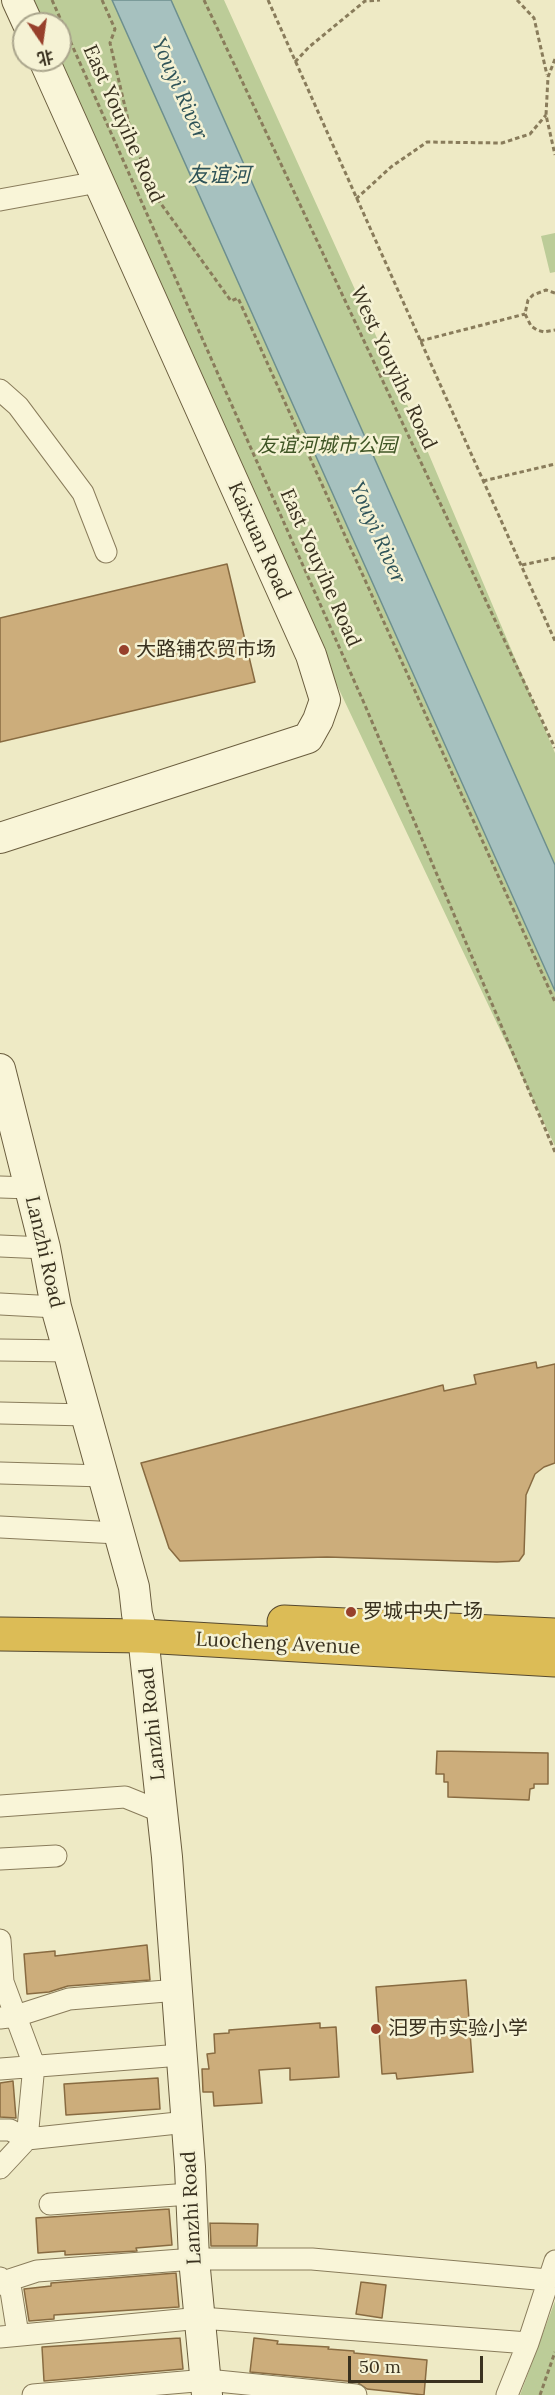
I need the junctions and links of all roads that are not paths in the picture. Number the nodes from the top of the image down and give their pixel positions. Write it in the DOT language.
graph roads {
  1 [pos="49,72"];
  2 [pos="98,182"];
  3 [pos="0,200"];
  4 [pos="0,390"];
  5 [pos="106,552"];
  6 [pos="318,720"];
  7 [pos="0,820"];
  8 [pos="0,838"];
  9 [pos="0,1069"];
  10 [pos="8,1136"];
  11 [pos="0,1187"];
  12 [pos="30,1188"];
  13 [pos="0,1246"];
  14 [pos="45,1248"];
  15 [pos="0,1305"];
  16 [pos="56,1307"];
  17 [pos="0,1350"];
  18 [pos="69,1351"];
  19 [pos="0,1413"];
  20 [pos="87,1415"];
  21 [pos="0,1473"];
  22 [pos="104,1476"];
  23 [pos="0,1527"];
  24 [pos="118,1533"];
  25 [pos="0,1611"];
  26 [pos="140,1625"];
  27 [pos="0,1634"];
  28 [pos="555,1635"];
  29 [pos="555,1660"];
  30 [pos="0,1806"];
  31 [pos="162,1812"];
  32 [pos="56,1856"];
  33 [pos="0,1859"];
  34 [pos="0,1940"];
  35 [pos="0,1964"];
  36 [pos="178,1990"];
  37 [pos="8,2017"];
  38 [pos="181,2055"];
  39 [pos="34,2066"];
  40 [pos="0,2069"];
  41 [pos="187,2122"];
  42 [pos="0,2130"];
  43 [pos="27,2139"];
  44 [pos="0,2168"];
  45 [pos="190,2194"];
  46 [pos="50,2204"];
  47 [pos="194,2259"];
  48 [pos="551,2271"];
  49 [pos="1,2281"];
  50 [pos="201,2318"];
  51 [pos="9,2336"];
  52 [pos="528,2343"];
  53 [pos="207,2388"];
  54 [pos="33,2395"];
  55 [pos="356,2395"];
  56 [pos="507,2395"];
  1 -- 2 [label="street, Kaixuan Road"];
  2 -- 3 [label="street"];
  2 -- 6 [label="street, Kaixuan Road"];
  4 -- 5 [label="street"];
  6 -- 7 [label="street"];
  6 -- 8 [label="street"];
  9 -- 10 [label="street, Lanzhi Road"];
  10 -- 12 [label="street, Lanzhi Road"];
  11 -- 12 [label="street"];
  12 -- 14 [label="street, Lanzhi Road"];
  13 -- 14 [label="street"];
  14 -- 16 [label="street, Lanzhi Road"];
  15 -- 16 [label="street"];
  16 -- 18 [label="street, Lanzhi Road"];
  17 -- 18 [label="street"];
  18 -- 20 [label="street, Lanzhi Road"];
  19 -- 20 [label="street"];
  20 -- 22 [label="street, Lanzhi Road"];
  21 -- 22 [label="street"];
  22 -- 24 [label="street, Lanzhi Road"];
  23 -- 24 [label="street"];
  24 -- 26 [label="street, Lanzhi Road"];
  25 -- 26 [label="highway, Luocheng Avenue"];
  26 -- 27 [label="highway, Luocheng Avenue"];
  26 -- 28 [label="highway, Luocheng Avenue"];
  26 -- 29 [label="highway, Luocheng Avenue"];
  26 -- 31 [label="street, Lanzhi Road"];
  30 -- 31 [label="street"];
  31 -- 36 [label="street, Lanzhi Road"];
  32 -- 33 [label="street"];
  34 -- 35 [label="street"];
  35 -- 37 [label="street"];
  36 -- 37 [label="street"];
  36 -- 38 [label="street, Lanzhi Road"];
  37 -- 39 [label="street"];
  38 -- 39 [label="street"];
  38 -- 41 [label="street, Lanzhi Road"];
  39 -- 40 [label="street"];
  39 -- 43 [label="street"];
  41 -- 43 [label="street"];
  41 -- 45 [label="street, Lanzhi Road"];
  42 -- 43 [label="street"];
  43 -- 44 [label="street"];
  45 -- 46 [label="street"];
  45 -- 47 [label="street, Lanzhi Road"];
  47 -- 48 [label="street"];
  47 -- 49 [label="street"];
  47 -- 50 [label="street, Lanzhi Road"];
  48 -- 52 [label="street"];
  49 -- 51 [label="street"];
  50 -- 51 [label="street"];
  50 -- 52 [label="street"];
  50 -- 53 [label="street, Lanzhi Road"];
  52 -- 56 [label="street"];
  53 -- 54 [label="street"];
  53 -- 55 [label="street"];
}
